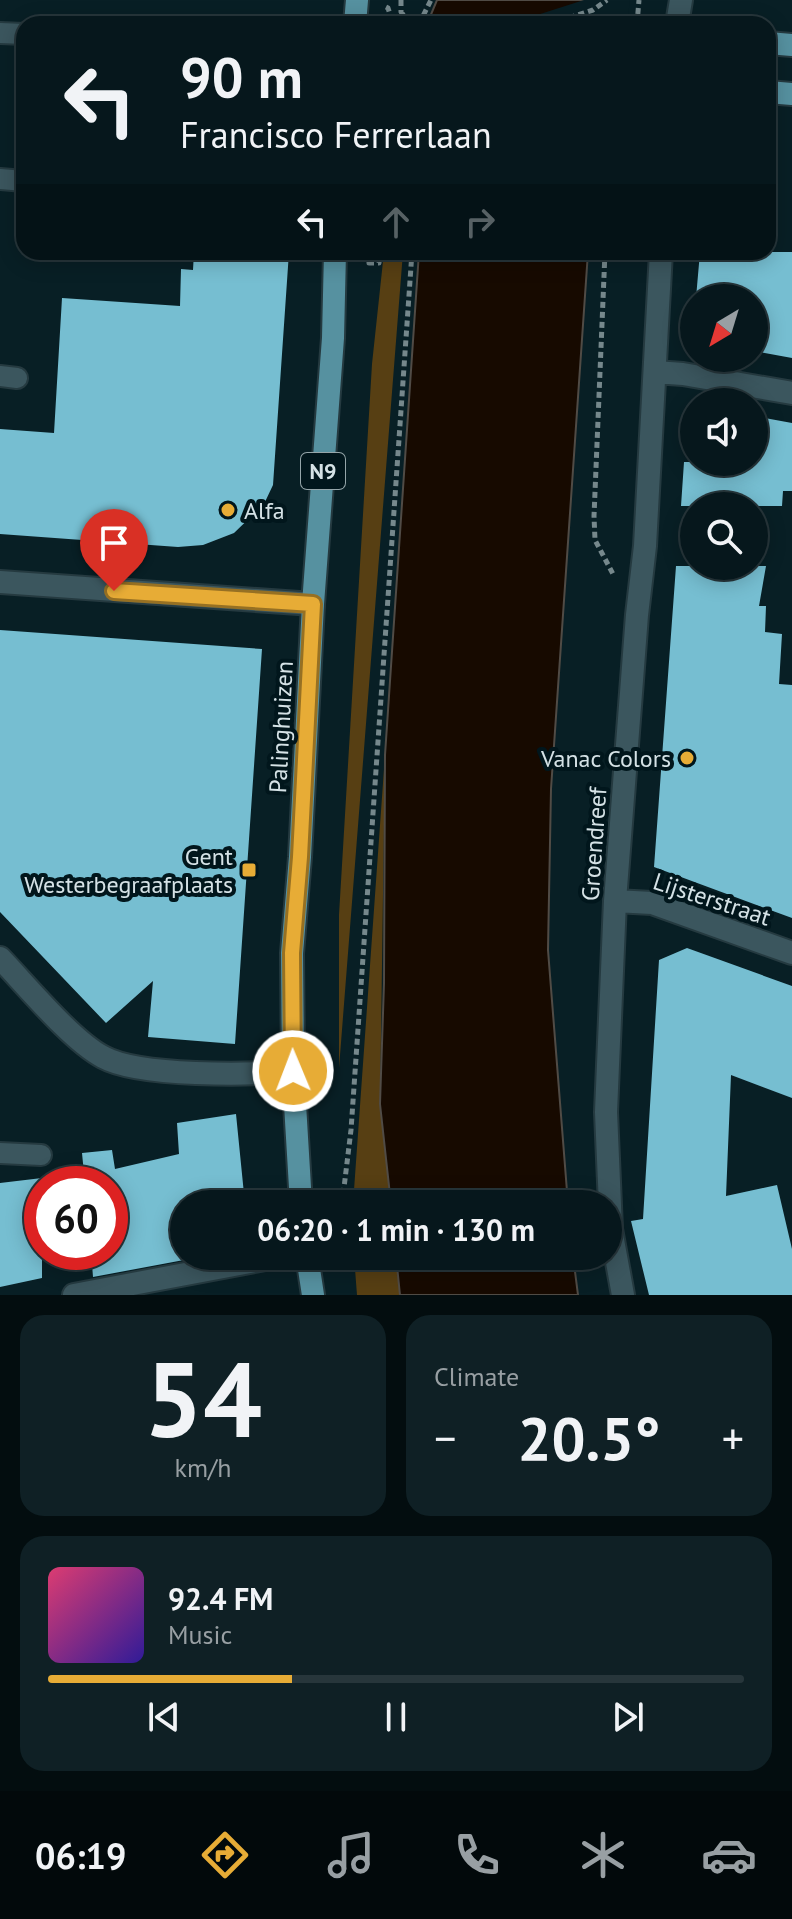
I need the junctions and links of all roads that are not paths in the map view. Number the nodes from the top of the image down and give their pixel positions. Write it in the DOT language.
graph roads {
  1 [pos="335,260"];
  2 [pos="661,260"];
  3 [pos="655,372"];
  4 [pos="792,393"];
  5 [pos="0,582"];
  6 [pos="313,604"];
  7 [pos="615,901"];
  8 [pos="792,953"];
  9 [pos="0,958"];
  10 [pos="293,1071"];
  11 [pos="0,1153"];
  12 [pos="41,1155"];
  13 [pos="300,1190"];
  14 [pos="207,1270"];
  15 [pos="309,1270"];
  16 [pos="74,1295"];
  17 [pos="313,1295"];
  18 [pos="623,1295"];
  1 -- 6 [label="main road, Palinghuizen / N9"];
  2 -- 3 [label="street, Groendreef"];
  3 -- 4 [label="street"];
  3 -- 7 [label="street, Groendreef"];
  5 -- 6 [label="street"];
  6 -- 10 [label="main road, Palinghuizen / N9"];
  7 -- 8 [label="street, Lijsterstraat"];
  7 -- 18 [label="street, Groendreef"];
  9 -- 10 [label="street"];
  10 -- 13 [label="main road, Palinghuizen / N9"];
  11 -- 12 [label="lane"];
  14 -- 16 [label="street"];
  15 -- 17 [label="main road"];
}
